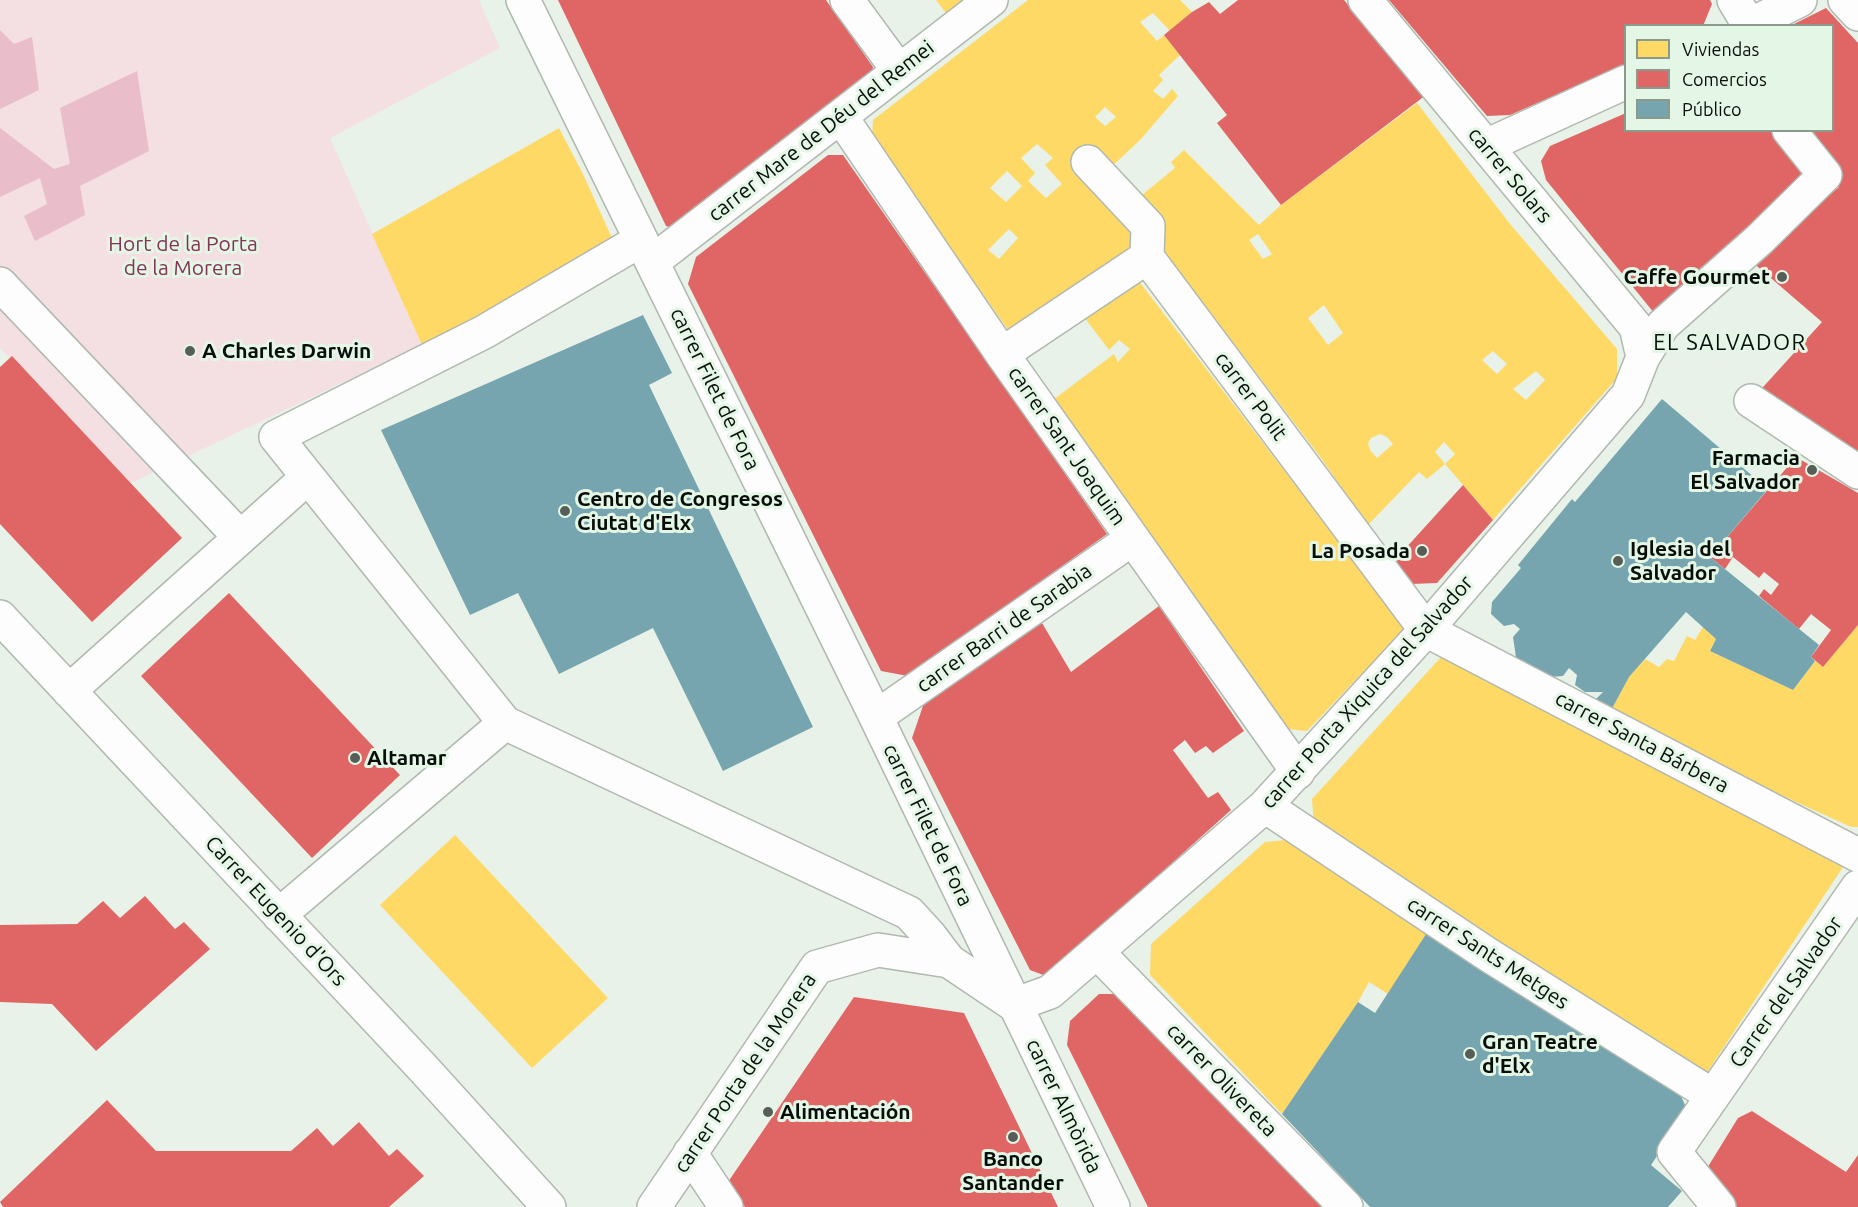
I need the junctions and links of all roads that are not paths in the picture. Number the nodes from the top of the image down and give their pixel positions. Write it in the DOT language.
graph roads {
  1 [pos="523,0"];
  2 [pos="848,0"];
  3 [pos="991,0"];
  4 [pos="1365,0"];
  5 [pos="1734,0"];
  6 [pos="1800,0"];
  7 [pos="1845,0"];
  8 [pos="1858,14"];
  9 [pos="1748,24"];
  10 [pos="1751,24"];
  11 [pos="899,71"];
  12 [pos="1624,83"];
  13 [pos="841,117"];
  14 [pos="1791,132"];
  15 [pos="1486,146"];
  16 [pos="1088,162"];
  17 [pos="646,251"];
  18 [pos="1147,257"];
  19 [pos="5,299"];
  20 [pos="1002,354"];
  21 [pos="1643,357"];
  22 [pos="1751,400"];
  23 [pos="1858,472"];
  24 [pos="308,477"];
  25 [pos="240,537"];
  26 [pos="1132,539"];
  27 [pos="0,617"];
  28 [pos="1426,630"];
  29 [pos="69,691"];
  30 [pos="876,717"];
  31 [pos="505,723"];
  32 [pos="1298,772"];
  33 [pos="1265,806"];
  34 [pos="1858,855"];
  35 [pos="1858,887"];
  36 [pos="279,915"];
  37 [pos="1097,952"];
  38 [pos="949,961"];
  39 [pos="1014,1005"];
  40 [pos="1713,1096"];
  41 [pos="690,1153"];
  42 [pos="549,1207"];
  43 [pos="654,1207"];
  44 [pos="726,1207"];
  45 [pos="1113,1207"];
  46 [pos="1346,1207"];
  47 [pos="1719,1207"];
  1 -- 17 [label="street, carrer Filet de Fora"];
  2 -- 11 [label="street"];
  3 -- 11 [label="street, carrer Mare de Déu del Remei"];
  4 -- 15 [label="street, carrer Solars"];
  5 -- 9 [label="street"];
  6 -- 10 [label="street"];
  7 -- 8 [label="street"];
  11 -- 13 [label="street, carrer Mare de Déu del Remei"];
  12 -- 15 [label="street"];
  13 -- 17 [label="street, carrer Mare de Déu del Remei"];
  13 -- 20 [label="street, carrer Sant Joaquim"];
  14 -- 21 [label="street, carrer Porta Xiquica del Salvador"];
  15 -- 21 [label="street, carrer Solars"];
  16 -- 18 [label="street"];
  17 -- 24 [label="street, carrer Mare de Déu del Remei"];
  17 -- 30 [label="street, carrer Filet de Fora"];
  18 -- 20 [label="street"];
  18 -- 28 [label="street, carrer Polit"];
  19 -- 25 [label="street"];
  20 -- 26 [label="street, carrer Sant Joaquim"];
  21 -- 28 [label="street, carrer Porta Xiquica del Salvador"];
  22 -- 23 [label="street"];
  24 -- 25 [label="street"];
  24 -- 31 [label="street"];
  25 -- 29 [label="street"];
  26 -- 30 [label="street, carrer Barri de Sarabia"];
  26 -- 32 [label="street, carrer Sant Joaquim"];
  27 -- 29 [label="street, Carrer Eugenio d'Ors"];
  28 -- 32 [label="street, carrer Porta Xiquica del Salvador"];
  28 -- 34 [label="street, carrer Santa Bárbera"];
  29 -- 36 [label="street, Carrer Eugenio d'Ors"];
  30 -- 39 [label="street, carrer Filet de Fora"];
  31 -- 36 [label="street"];
  31 -- 38 [label="street"];
  32 -- 33 [label="street, carrer Porta Xiquica del Salvador"];
  33 -- 37 [label="street, carrer Porta Xiquica del Salvador"];
  33 -- 40 [label="street, carrer Sants Metges"];
  35 -- 40 [label="street, Carrer del Salvador"];
  36 -- 42 [label="street, Carrer Eugenio d'Ors"];
  37 -- 39 [label="street, carrer Porta Xiquica del Salvador"];
  37 -- 46 [label="street, carrer Olivereta"];
  38 -- 39 [label="street, carrer Porta de la Morera"];
  38 -- 41 [label="street, carrer Porta de la Morera"];
  39 -- 45 [label="street, carrer Almòrida"];
  40 -- 47 [label="street, Carrer del Salvador"];
  41 -- 43 [label="street, carrer Porta de la Morera"];
  41 -- 44 [label="street"];
}
